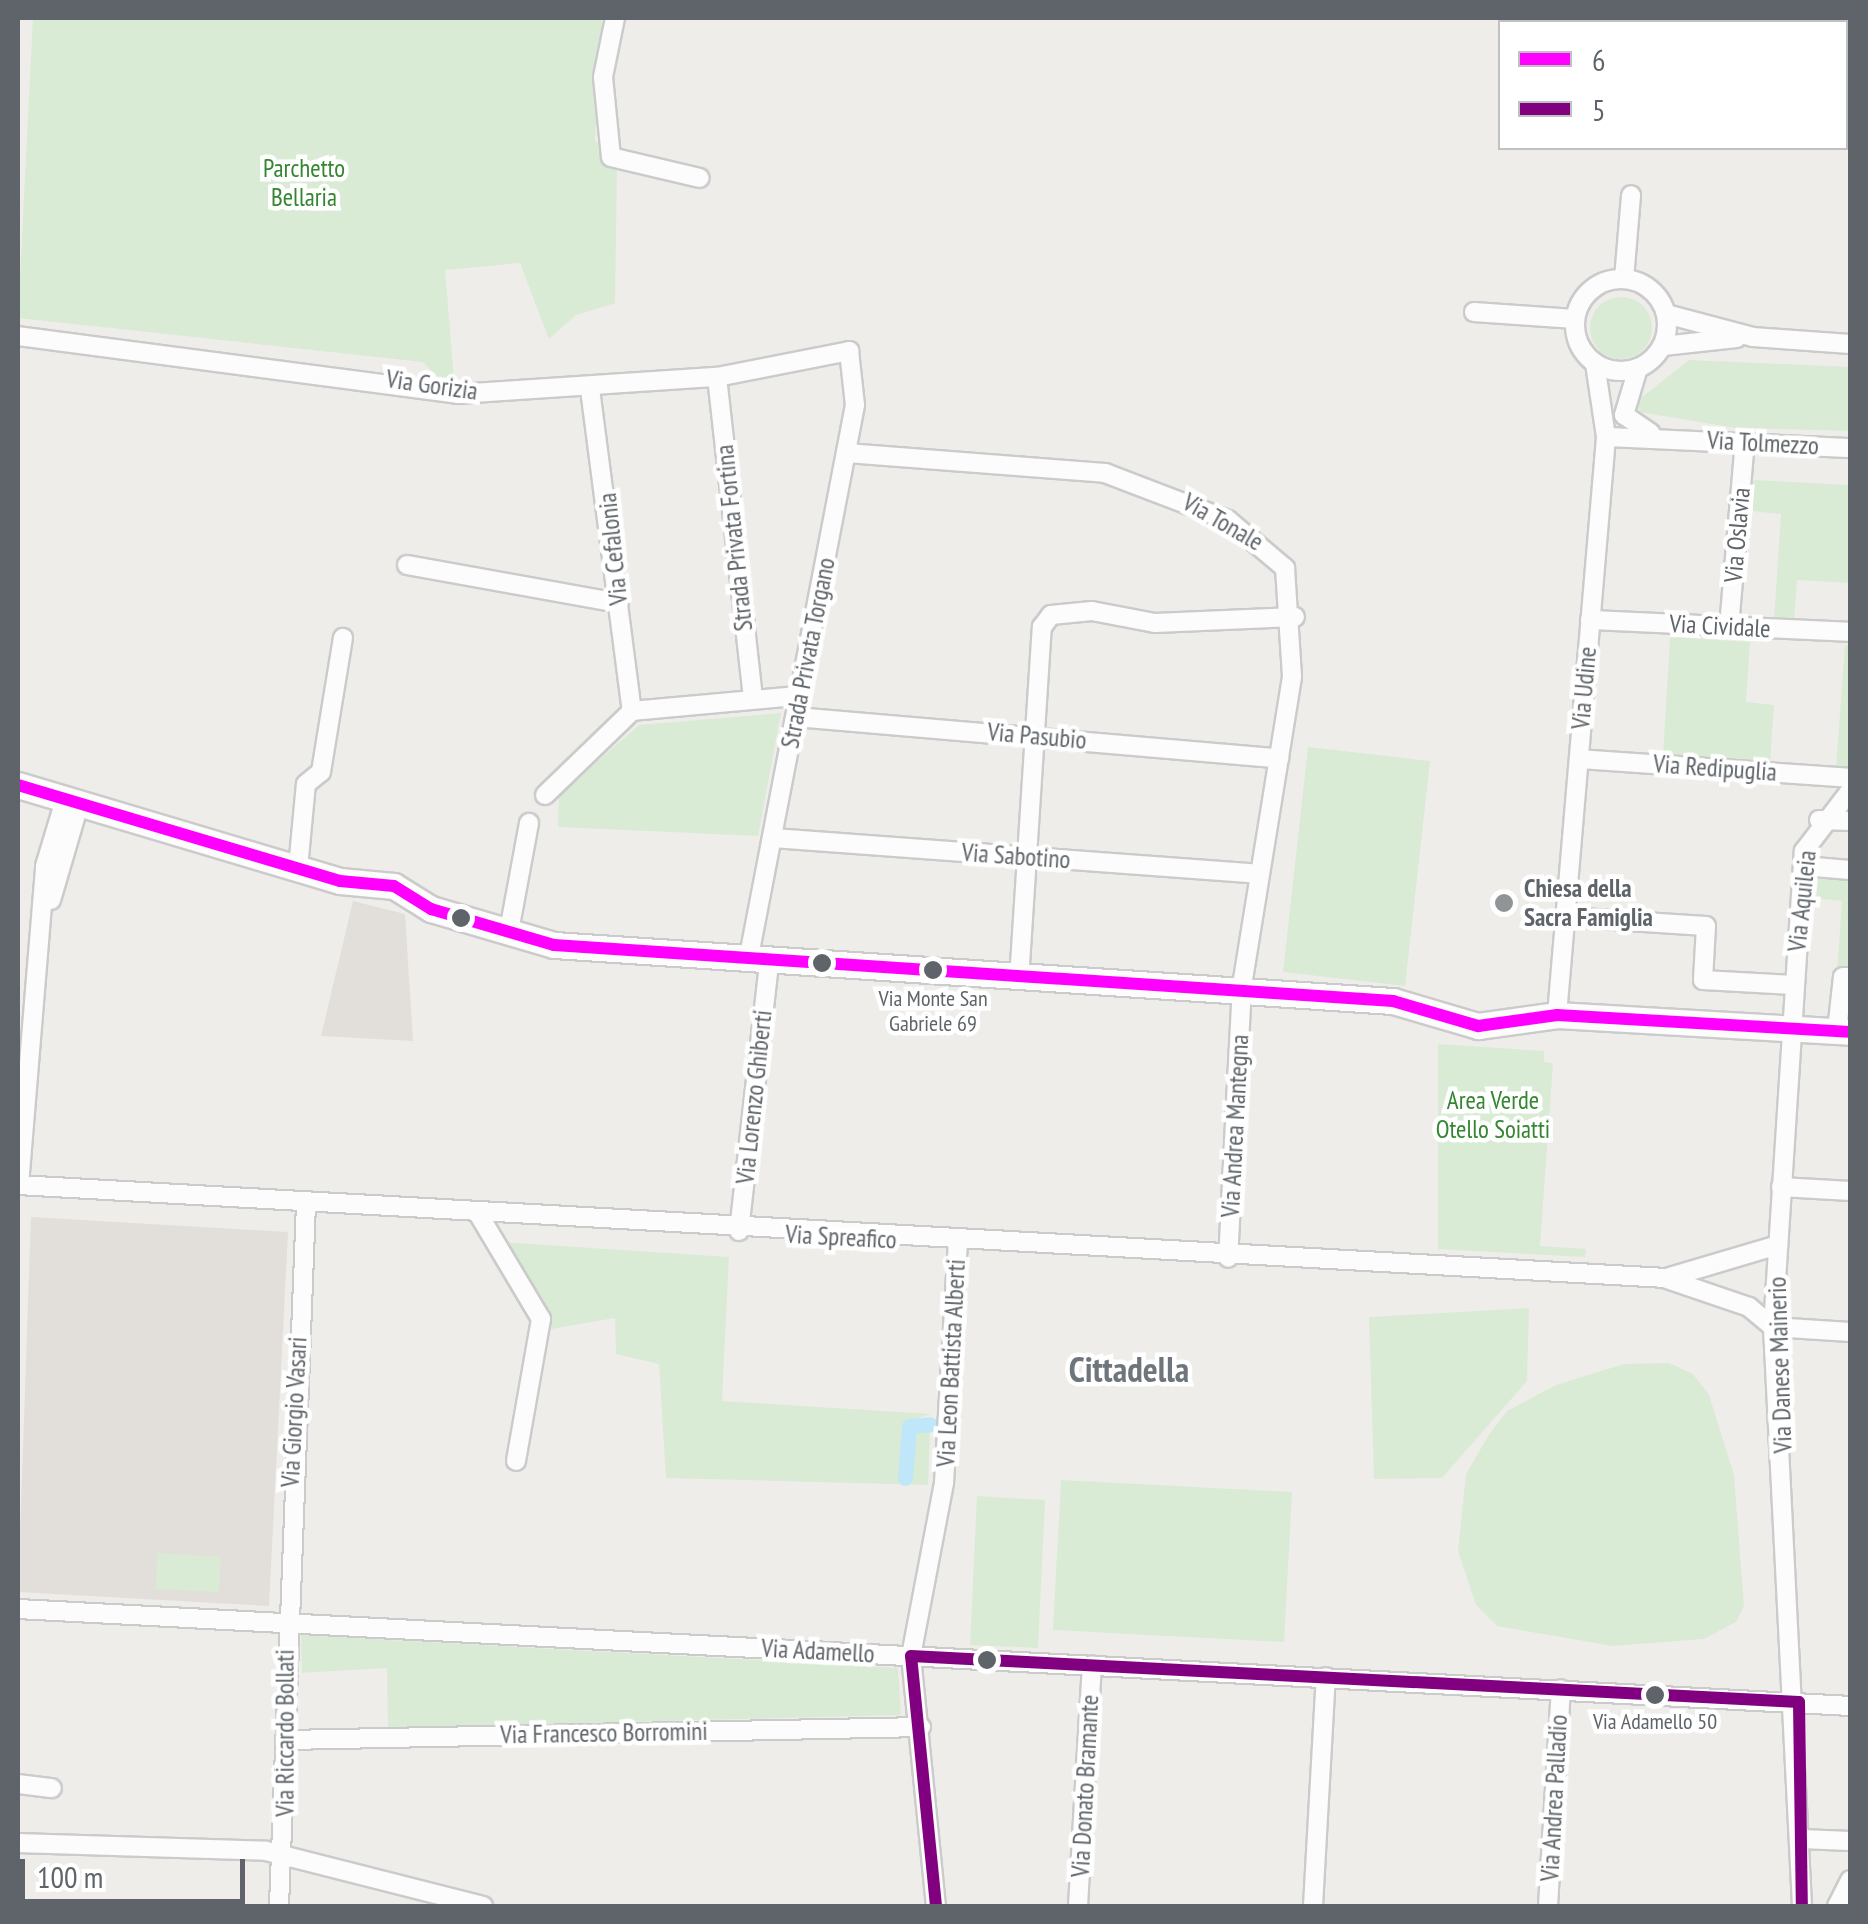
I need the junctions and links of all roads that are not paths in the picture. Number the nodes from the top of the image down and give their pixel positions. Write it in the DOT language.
graph roads {
  1 [pos="615,18"];
  2 [pos="700,178"];
  3 [pos="1632,195"];
  4 [pos="1624,278"];
  5 [pos="1474,312"];
  6 [pos="1666,314"];
  7 [pos="1576,318"];
  8 [pos="18,336"];
  9 [pos="1752,337"];
  10 [pos="1850,344"];
  11 [pos="1662,346"];
  12 [pos="844,348"];
  13 [pos="1595,363"];
  14 [pos="1638,368"];
  15 [pos="717,376"];
  16 [pos="590,389"];
  17 [pos="1606,437"];
  18 [pos="1676,438"];
  19 [pos="1745,442"];
  20 [pos="1850,448"];
  21 [pos="846,453"];
  22 [pos="407,565"];
  23 [pos="619,604"];
  24 [pos="1294,617"];
  25 [pos="1590,620"];
  26 [pos="1729,627"];
  27 [pos="1850,632"];
  28 [pos="343,638"];
  29 [pos="797,696"];
  30 [pos="753,698"];
  31 [pos="632,711"];
  32 [pos="796,717"];
  33 [pos="1035,735"];
  34 [pos="1279,758"];
  35 [pos="1578,759"];
  36 [pos="1850,778"];
  37 [pos="18,786"];
  38 [pos="1850,791"];
  39 [pos="544,795"];
  40 [pos="72,802"];
  41 [pos="1819,820"];
  42 [pos="1850,821"];
  43 [pos="529,823"];
  44 [pos="772,838"];
  45 [pos="1027,857"];
  46 [pos="1802,866"];
  47 [pos="298,868"];
  48 [pos="1850,870"];
  49 [pos="1260,874"];
  50 [pos="1566,916"];
  51 [pos="509,931"];
  52 [pos="758,962"];
  53 [pos="1850,977"];
  54 [pos="1019,980"];
  55 [pos="1793,985"];
  56 [pos="1242,993"];
  57 [pos="1557,1015"];
  58 [pos="1790,1028"];
  59 [pos="1844,1031"];
  60 [pos="18,1185"];
  61 [pos="1781,1188"];
  62 [pos="1850,1191"];
  63 [pos="306,1204"];
  64 [pos="479,1215"];
  65 [pos="739,1231"];
  66 [pos="958,1243"];
  67 [pos="1778,1245"];
  68 [pos="1228,1258"];
  69 [pos="1664,1278"];
  70 [pos="1774,1327"];
  71 [pos="1850,1332"];
  72 [pos="516,1461"];
  73 [pos="18,1609"];
  74 [pos="284,1620"];
  75 [pos="911,1656"];
  76 [pos="1092,1664"];
  77 [pos="1326,1677"];
  78 [pos="1560,1689"];
  79 [pos="1798,1702"];
  80 [pos="1850,1706"];
  81 [pos="921,1727"];
  82 [pos="288,1740"];
  83 [pos="18,1784"];
  84 [pos="52,1788"];
  85 [pos="1801,1839"];
  86 [pos="1850,1841"];
  87 [pos="18,1843"];
  88 [pos="285,1858"];
  89 [pos="1850,1880"];
  90 [pos="279,1906"];
  91 [pos="483,1906"];
  92 [pos="936,1906"];
  93 [pos="1078,1906"];
  94 [pos="1313,1906"];
  95 [pos="1548,1906"];
  96 [pos="1802,1906"];
  97 [pos="1837,1906"];
  1 -- 2 [label="street"];
  3 -- 4 [label="street"];
  4 -- 6 [label="street"];
  4 -- 7 [label="street"];
  5 -- 7 [label="street"];
  6 -- 9 [label="street"];
  6 -- 11 [label="street"];
  7 -- 13 [label="street"];
  8 -- 16 [label="street, Via Gorizia"];
  9 -- 10 [label="street"];
  9 -- 11 [label="street"];
  11 -- 14 [label="street"];
  12 -- 15 [label="street, Via Gorizia"];
  12 -- 21 [label="street, Strada Privata Torgano"];
  13 -- 14 [label="street"];
  13 -- 17 [label="street, Via Udine"];
  14 -- 18 [label="street, Via Tolmezzo"];
  15 -- 16 [label="street, Via Gorizia"];
  15 -- 30 [label="street, Strada Privata Fortina"];
  16 -- 23 [label="street, Via Cefalonia"];
  17 -- 18 [label="street, Via Tolmezzo"];
  17 -- 25 [label="street, Via Udine"];
  18 -- 19 [label="street, Via Tolmezzo"];
  19 -- 20 [label="street, Via Tolmezzo"];
  19 -- 26 [label="street, Via Oslavia"];
  21 -- 24 [label="street, Via Tonale"];
  21 -- 29 [label="street, Strada Privata Torgano"];
  22 -- 23 [label="street"];
  23 -- 31 [label="street, Via Cefalonia"];
  24 -- 33 [label="street"];
  24 -- 34 [label="street, Via Tonale"];
  25 -- 26 [label="street, Via Cividale"];
  25 -- 35 [label="street, Via Udine"];
  26 -- 27 [label="street, Via Cividale"];
  28 -- 47 [label="street"];
  29 -- 30 [label="street"];
  29 -- 32 [label="street, Strada Privata Torgano"];
  30 -- 31 [label="street"];
  31 -- 39 [label="street"];
  32 -- 33 [label="street, Via Pasubio"];
  32 -- 44 [label="street, Strada Privata Torgano"];
  33 -- 34 [label="street, Via Pasubio"];
  33 -- 45 [label="street"];
  34 -- 49 [label="street, Via Tonale"];
  35 -- 36 [label="street, Via Redipuglia"];
  35 -- 50 [label="street, Via Udine"];
  37 -- 40 [label="street"];
  38 -- 41 [label="street, Via Aquileia"];
  40 -- 47 [label="street"];
  40 -- 60 [label="street"];
  41 -- 42 [label="street"];
  41 -- 46 [label="street, Via Aquileia"];
  43 -- 51 [label="street"];
  44 -- 45 [label="street, Via Sabotino"];
  44 -- 52 [label="street, Strada Privata Torgano"];
  45 -- 49 [label="street, Via Sabotino"];
  45 -- 54 [label="street"];
  46 -- 48 [label="street"];
  46 -- 55 [label="street, Via Aquileia"];
  47 -- 51 [label="street"];
  49 -- 56 [label="street, Via Tonale"];
  50 -- 55 [label="street"];
  50 -- 57 [label="street, Via Udine"];
  51 -- 52 [label="street"];
  52 -- 54 [label="street"];
  52 -- 65 [label="street, Via Lorenzo Ghiberti"];
  53 -- 59 [label="street"];
  54 -- 56 [label="street"];
  55 -- 58 [label="street, Via Aquileia"];
  56 -- 57 [label="street"];
  56 -- 68 [label="street, Via Andrea Mantegna"];
  57 -- 58 [label="street"];
  58 -- 59 [label="street"];
  58 -- 61 [label="street, Via Danese Mainerio"];
  60 -- 63 [label="street, Via Spreafico"];
  61 -- 62 [label="street"];
  61 -- 67 [label="street, Via Danese Mainerio"];
  63 -- 64 [label="street, Via Spreafico"];
  63 -- 74 [label="street, Via Giorgio Vasari"];
  64 -- 65 [label="street, Via Spreafico"];
  64 -- 72 [label="street"];
  65 -- 66 [label="street, Via Spreafico"];
  66 -- 68 [label="street, Via Spreafico"];
  66 -- 75 [label="street, Via Leon Battista Alberti"];
  67 -- 69 [label="street, Via Spreafico"];
  67 -- 70 [label="street, Via Danese Mainerio"];
  68 -- 69 [label="street, Via Spreafico"];
  69 -- 70 [label="street, Via Spreafico"];
  70 -- 71 [label="street"];
  70 -- 79 [label="street, Via Danese Mainerio"];
  73 -- 74 [label="street, Via Adamello"];
  74 -- 75 [label="street, Via Adamello"];
  74 -- 82 [label="street, Via Riccardo Bollati"];
  75 -- 76 [label="street, Via Adamello"];
  75 -- 81 [label="street, Via Leon Battista Alberti"];
  76 -- 77 [label="street, Via Adamello"];
  76 -- 93 [label="street, Via Donato Bramante"];
  77 -- 78 [label="street, Via Adamello"];
  77 -- 94 [label="street"];
  78 -- 79 [label="street, Via Adamello"];
  78 -- 95 [label="street, Via Andrea Palladio"];
  79 -- 80 [label="street, Via Adamello"];
  79 -- 85 [label="street, Via Danese Mainerio"];
  81 -- 82 [label="street, Via Francesco Borromini"];
  81 -- 92 [label="street, Via Leon Battista Alberti"];
  82 -- 88 [label="street, Via Riccardo Bollati"];
  83 -- 84 [label="street"];
  85 -- 86 [label="street"];
  85 -- 96 [label="street, Via Danese Mainerio"];
  87 -- 88 [label="street"];
  88 -- 90 [label="street, Via Riccardo Bollati"];
  88 -- 91 [label="street"];
  89 -- 97 [label="street"];
}
